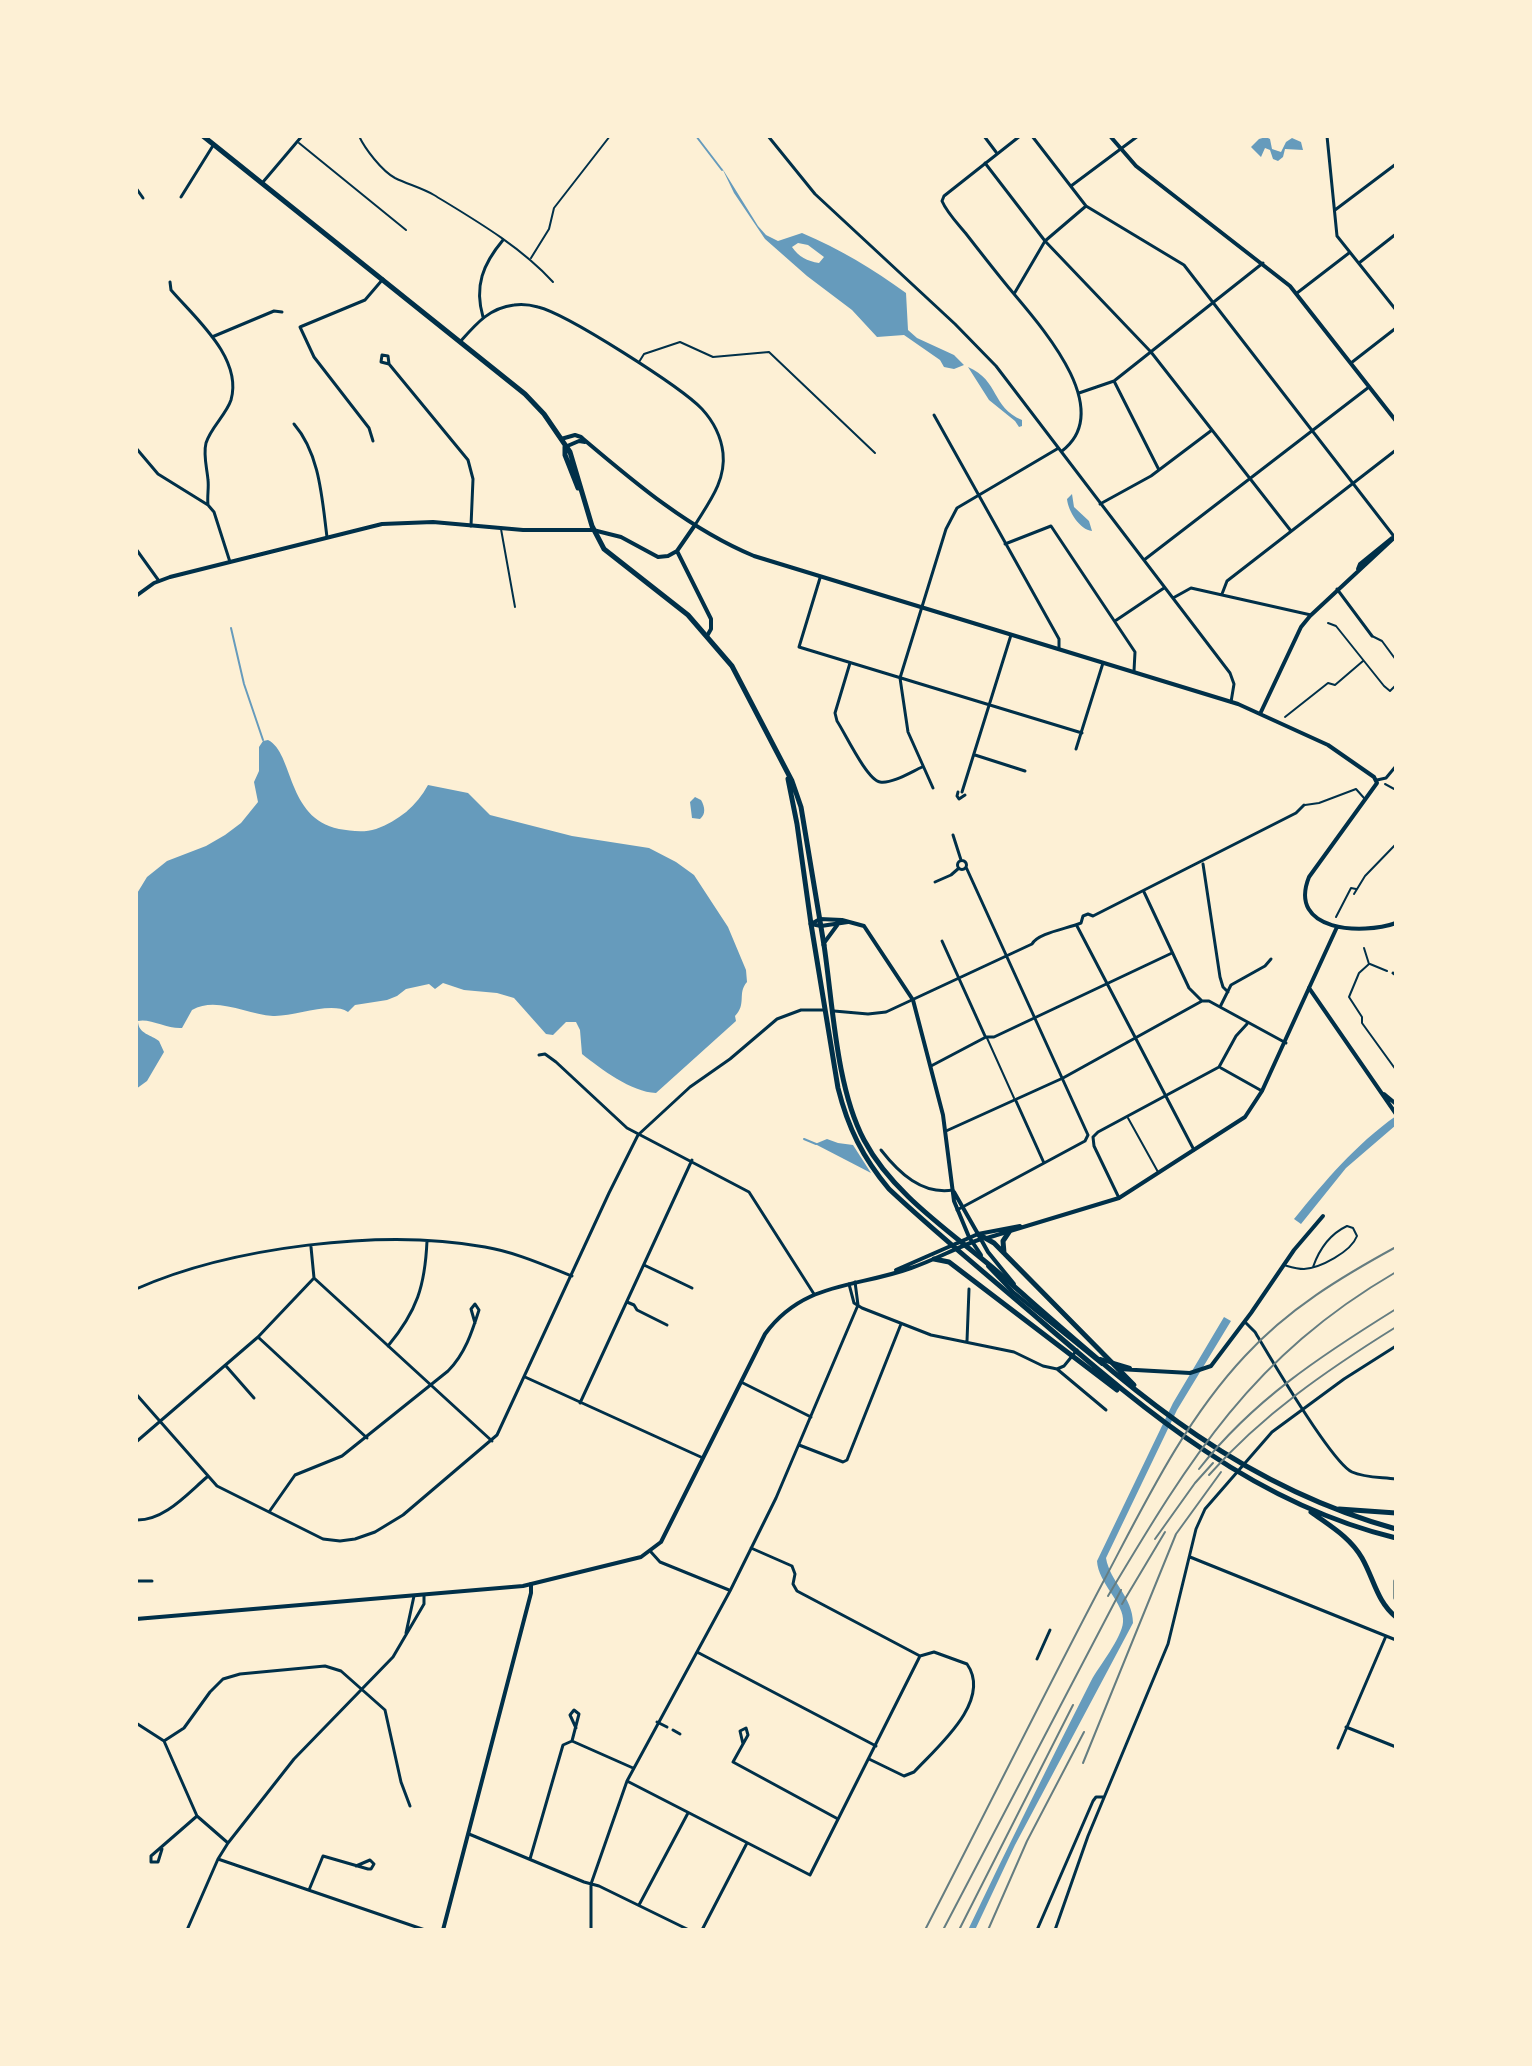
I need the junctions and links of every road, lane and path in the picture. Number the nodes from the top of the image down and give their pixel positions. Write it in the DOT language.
graph roads {
  1 [pos="203,136"];
  2 [pos="302,136"];
  3 [pos="359,136"];
  4 [pos="610,136"];
  5 [pos="768,136"];
  6 [pos="984,136"];
  7 [pos="1020,136"];
  8 [pos="1032,136"];
  9 [pos="1110,136"];
  10 [pos="1138,136"];
  11 [pos="1327,136"];
  12 [pos="297,142"];
  13 [pos="214,144"];
  14 [pos="1120,149"];
  15 [pos="997,153"];
  16 [pos="985,163"];
  17 [pos="1396,164"];
  18 [pos="263,182"];
  19 [pos="1071,186"];
  20 [pos="136,188"];
  21 [pos="181,197"];
  22 [pos="143,198"];
  23 [pos="1086,206"];
  24 [pos="1335,210"];
  25 [pos="406,230"];
  26 [pos="1396,234"];
  27 [pos="503,240"];
  28 [pos="1045,241"];
  29 [pos="1349,253"];
  30 [pos="530,259"];
  31 [pos="1263,263"];
  32 [pos="1359,263"];
  33 [pos="383,279"];
  34 [pos="170,282"];
  35 [pos="553,282"];
  36 [pos="1297,293"];
  37 [pos="1014,294"];
  38 [pos="1215,303"];
  39 [pos="1396,310"];
  40 [pos="282,312"];
  41 [pos="483,317"];
  42 [pos="1396,328"];
  43 [pos="212,337"];
  44 [pos="460,342"];
  45 [pos="1151,352"];
  46 [pos="1351,363"];
  47 [pos="389,364"];
  48 [pos="638,364"];
  49 [pos="1114,381"];
  50 [pos="1369,387"];
  51 [pos="1079,393"];
  52 [pos="934,415"];
  53 [pos="1396,421"];
  54 [pos="294,424"];
  55 [pos="1212,430"];
  56 [pos="1313,431"];
  57 [pos="561,439"];
  58 [pos="373,441"];
  59 [pos="589,444"];
  60 [pos="565,447"];
  61 [pos="136,448"];
  62 [pos="1059,450"];
  63 [pos="1396,450"];
  64 [pos="875,453"];
  65 [pos="1159,470"];
  66 [pos="1250,479"];
  67 [pos="1353,483"];
  68 [pos="978,496"];
  69 [pos="1100,504"];
  70 [pos="208,505"];
  71 [pos="695,525"];
  72 [pos="471,526"];
  73 [pos="502,528"];
  74 [pos="1291,531"];
  75 [pos="327,537"];
  76 [pos="1396,538"];
  77 [pos="1005,544"];
  78 [pos="136,549"];
  79 [pos="677,551"];
  80 [pos="1143,560"];
  81 [pos="230,562"];
  82 [pos="820,578"];
  83 [pos="159,581"];
  84 [pos="1164,588"];
  85 [pos="1337,589"];
  86 [pos="1222,594"];
  87 [pos="136,596"];
  88 [pos="1173,598"];
  89 [pos="515,607"];
  90 [pos="921,608"];
  91 [pos="1311,615"];
  92 [pos="1115,621"];
  93 [pos="1328,623"];
  94 [pos="1011,635"];
  95 [pos="707,636"];
  96 [pos="1372,636"];
  97 [pos="1059,649"];
  98 [pos="1396,660"];
  99 [pos="1364,661"];
  100 [pos="850,663"];
  101 [pos="1103,663"];
  102 [pos="1133,672"];
  103 [pos="900,678"];
  104 [pos="1396,685"];
  105 [pos="1231,702"];
  106 [pos="989,705"];
  107 [pos="1260,714"];
  108 [pos="1285,717"];
  109 [pos="1082,733"];
  110 [pos="1076,749"];
  111 [pos="975,755"];
  112 [pos="1396,766"];
  113 [pos="784,767"];
  114 [pos="923,767"];
  115 [pos="1025,771"];
  116 [pos="1377,780"];
  117 [pos="1385,784"];
  118 [pos="933,788"];
  119 [pos="1396,790"];
  120 [pos="962,792"];
  121 [pos="1365,799"];
  122 [pos="1304,805"];
  123 [pos="953,835"];
  124 [pos="1395,845"];
  125 [pos="961,860"];
  126 [pos="1203,863"];
  127 [pos="966,867"];
  128 [pos="959,868"];
  129 [pos="935,882"];
  130 [pos="1357,889"];
  131 [pos="1144,892"];
  132 [pos="1354,894"];
  133 [pos="1336,917"];
  134 [pos="851,921"];
  135 [pos="820,923"];
  136 [pos="840,923"];
  137 [pos="1396,923"];
  138 [pos="811,924"];
  139 [pos="1077,925"];
  140 [pos="1337,927"];
  141 [pos="942,941"];
  142 [pos="824,945"];
  143 [pos="1364,948"];
  144 [pos="1172,953"];
  145 [pos="1007,956"];
  146 [pos="1271,959"];
  147 [pos="1369,964"];
  148 [pos="1387,971"];
  149 [pos="959,978"];
  150 [pos="1105,984"];
  151 [pos="1309,988"];
  152 [pos="1228,992"];
  153 [pos="913,1000"];
  154 [pos="1202,1001"];
  155 [pos="1220,1007"];
  156 [pos="1035,1016"];
  157 [pos="1248,1023"];
  158 [pos="986,1037"];
  159 [pos="1134,1039"];
  160 [pos="1286,1043"];
  161 [pos="539,1055"];
  162 [pos="931,1066"];
  163 [pos="1219,1067"];
  164 [pos="1396,1070"];
  165 [pos="1063,1078"];
  166 [pos="1262,1091"];
  167 [pos="1382,1093"];
  168 [pos="1165,1098"];
  169 [pos="1015,1100"];
  170 [pos="1396,1104"];
  171 [pos="1396,1113"];
  172 [pos="1127,1117"];
  173 [pos="946,1131"];
  174 [pos="638,1135"];
  175 [pos="1091,1136"];
  176 [pos="881,1150"];
  177 [pos="1194,1150"];
  178 [pos="692,1160"];
  179 [pos="1044,1163"];
  180 [pos="1159,1173"];
  181 [pos="953,1190"];
  182 [pos="1119,1198"];
  183 [pos="959,1209"];
  184 [pos="1323,1216"];
  185 [pos="1034,1225"];
  186 [pos="1009,1232"];
  187 [pos="982,1237"];
  188 [pos="971,1240"];
  189 [pos="427,1241"];
  190 [pos="311,1246"];
  191 [pos="1005,1254"];
  192 [pos="934,1259"];
  193 [pos="644,1265"];
  194 [pos="1284,1265"];
  195 [pos="1313,1267"];
  196 [pos="888,1274"];
  197 [pos="572,1276"];
  198 [pos="314,1278"];
  199 [pos="852,1283"];
  200 [pos="692,1288"];
  201 [pos="136,1289"];
  202 [pos="969,1289"];
  203 [pos="814,1294"];
  204 [pos="627,1302"];
  205 [pos="858,1305"];
  206 [pos="1033,1308"];
  207 [pos="1245,1322"];
  208 [pos="475,1323"];
  209 [pos="901,1324"];
  210 [pos="667,1325"];
  211 [pos="258,1337"];
  212 [pos="967,1341"];
  213 [pos="388,1346"];
  214 [pos="1396,1346"];
  215 [pos="1079,1347"];
  216 [pos="226,1366"];
  217 [pos="1057,1369"];
  218 [pos="525,1377"];
  219 [pos="741,1382"];
  220 [pos="431,1386"];
  221 [pos="136,1394"];
  222 [pos="254,1398"];
  223 [pos="1145,1398"];
  224 [pos="580,1403"];
  225 [pos="1138,1404"];
  226 [pos="1303,1409"];
  227 [pos="1106,1410"];
  228 [pos="811,1417"];
  229 [pos="160,1422"];
  230 [pos="367,1438"];
  231 [pos="492,1441"];
  232 [pos="136,1442"];
  233 [pos="799,1445"];
  234 [pos="703,1458"];
  235 [pos="207,1477"];
  236 [pos="1396,1479"];
  237 [pos="1304,1506"];
  238 [pos="1330,1508"];
  239 [pos="269,1512"];
  240 [pos="1396,1513"];
  241 [pos="136,1520"];
  242 [pos="1396,1529"];
  243 [pos="1396,1538"];
  244 [pos="751,1548"];
  245 [pos="651,1552"];
  246 [pos="1190,1557"];
  247 [pos="136,1581"];
  248 [pos="152,1581"];
  249 [pos="1396,1581"];
  250 [pos="531,1584"];
  251 [pos="730,1591"];
  252 [pos="424,1595"];
  253 [pos="414,1596"];
  254 [pos="1396,1598"];
  255 [pos="1396,1617"];
  256 [pos="136,1619"];
  257 [pos="1050,1630"];
  258 [pos="1386,1636"];
  259 [pos="405,1637"];
  260 [pos="1396,1640"];
  261 [pos="697,1652"];
  262 [pos="920,1656"];
  263 [pos="1037,1659"];
  264 [pos="361,1688"];
  265 [pos="657,1722"];
  266 [pos="136,1723"];
  267 [pos="667,1727"];
  268 [pos="1346,1727"];
  269 [pos="576,1728"];
  270 [pos="673,1730"];
  271 [pos="680,1734"];
  272 [pos="164,1741"];
  273 [pos="572,1741"];
  274 [pos="743,1744"];
  275 [pos="876,1746"];
  276 [pos="1396,1747"];
  277 [pos="1338,1748"];
  278 [pos="869,1759"];
  279 [pos="633,1768"];
  280 [pos="627,1781"];
  281 [pos="1104,1797"];
  282 [pos="410,1806"];
  283 [pos="688,1813"];
  284 [pos="197,1816"];
  285 [pos="838,1819"];
  286 [pos="468,1834"];
  287 [pos="228,1843"];
  288 [pos="747,1843"];
  289 [pos="162,1849"];
  290 [pos="218,1859"];
  291 [pos="530,1860"];
  292 [pos="356,1866"];
  293 [pos="591,1884"];
  294 [pos="309,1890"];
  295 [pos="639,1905"];
  296 [pos="187,1930"];
  297 [pos="425,1930"];
  298 [pos="443,1930"];
  299 [pos="591,1930"];
  300 [pos="689,1930"];
  301 [pos="702,1930"];
  302 [pos="1037,1930"];
  303 [pos="1055,1930"];
  1 -- 13 [label="main road"];
  2 -- 12 [label="street"];
  3 -- 27 [label="street"];
  4 -- 30 [label="street"];
  5 -- 62 [label="street"];
  6 -- 15 [label="street"];
  7 -- 15 [label="street"];
  8 -- 19 [label="street"];
  9 -- 14 [label="main road"];
  10 -- 14 [label="street"];
  11 -- 24 [label="street"];
  12 -- 18 [label="street"];
  12 -- 25 [label="street"];
  13 -- 18 [label="main road"];
  13 -- 21 [label="street"];
  14 -- 19 [label="street"];
  14 -- 31 [label="main road"];
  15 -- 16 [label="street"];
  16 -- 28 [label="street"];
  16 -- 37 [label="street"];
  17 -- 24 [label="street"];
  18 -- 33 [label="main road"];
  19 -- 23 [label="street"];
  20 -- 22 [label="street"];
  23 -- 28 [label="street"];
  23 -- 38 [label="street"];
  24 -- 29 [label="street"];
  26 -- 32 [label="street"];
  27 -- 30 [label="street"];
  27 -- 41 [label="street"];
  28 -- 37 [label="street"];
  28 -- 45 [label="street"];
  29 -- 32 [label="street"];
  29 -- 36 [label="street"];
  30 -- 35 [label="street"];
  31 -- 36 [label="main road"];
  31 -- 38 [label="street"];
  32 -- 39 [label="street"];
  33 -- 44 [label="main road"];
  33 -- 58 [label="street"];
  34 -- 43 [label="street"];
  36 -- 46 [label="main road"];
  37 -- 51 [label="street"];
  38 -- 45 [label="street"];
  38 -- 56 [label="street"];
  40 -- 43 [label="street"];
  41 -- 44 [label="street"];
  41 -- 48 [label="street"];
  42 -- 46 [label="street"];
  43 -- 70 [label="street"];
  44 -- 57 [label="main road"];
  45 -- 49 [label="street"];
  45 -- 55 [label="street"];
  46 -- 50 [label="main road"];
  47 -- 72 [label="street"];
  48 -- 64 [label="street"];
  48 -- 71 [label="street"];
  49 -- 51 [label="street"];
  49 -- 65 [label="street"];
  50 -- 53 [label="main road"];
  50 -- 56 [label="street"];
  51 -- 62 [label="street"];
  52 -- 68 [label="street"];
  54 -- 75 [label="street"];
  55 -- 65 [label="street"];
  55 -- 66 [label="street"];
  56 -- 66 [label="street"];
  56 -- 67 [label="street"];
  57 -- 59 [label="main road"];
  57 -- 60 [label="main road"];
  59 -- 60 [label="main road"];
  59 -- 71 [label="main road"];
  60 -- 95 [label="main road"];
  61 -- 70 [label="street"];
  62 -- 68 [label="street"];
  62 -- 69 [label="street"];
  63 -- 67 [label="street"];
  65 -- 69 [label="street"];
  66 -- 74 [label="street"];
  66 -- 80 [label="street"];
  67 -- 74 [label="street"];
  67 -- 76 [label="street"];
  68 -- 77 [label="street"];
  68 -- 90 [label="street"];
  69 -- 80 [label="street"];
  70 -- 81 [label="street"];
  71 -- 79 [label="main road"];
  71 -- 82 [label="main road"];
  72 -- 73 [label="main road"];
  72 -- 75 [label="main road"];
  73 -- 79 [label="main road"];
  73 -- 89 [label="street"];
  74 -- 86 [label="street"];
  75 -- 81 [label="main road"];
  76 -- 85 [label="main road"];
  77 -- 92 [label="street"];
  77 -- 97 [label="street"];
  78 -- 83 [label="street"];
  79 -- 95 [label="main road"];
  80 -- 84 [label="street"];
  81 -- 83 [label="main road"];
  82 -- 90 [label="main road"];
  82 -- 100 [label="street"];
  83 -- 87 [label="main road"];
  84 -- 88 [label="street"];
  84 -- 92 [label="street"];
  85 -- 91 [label="main road"];
  85 -- 96 [label="street"];
  86 -- 88 [label="street"];
  86 -- 91 [label="street"];
  88 -- 105 [label="street"];
  90 -- 94 [label="main road"];
  90 -- 103 [label="street"];
  91 -- 107 [label="main road"];
  92 -- 102 [label="street"];
  93 -- 99 [label="street"];
  94 -- 97 [label="main road"];
  94 -- 106 [label="street"];
  95 -- 113 [label="main road"];
  96 -- 98 [label="street"];
  97 -- 101 [label="main road"];
  99 -- 104 [label="street"];
  99 -- 108 [label="street"];
  100 -- 103 [label="street"];
  100 -- 114 [label="street"];
  101 -- 102 [label="main road"];
  101 -- 109 [label="street"];
  102 -- 105 [label="main road"];
  103 -- 106 [label="street"];
  103 -- 114 [label="street"];
  105 -- 107 [label="main road"];
  106 -- 109 [label="street"];
  106 -- 111 [label="street"];
  107 -- 116 [label="main road"];
  109 -- 110 [label="street"];
  111 -- 115 [label="street"];
  111 -- 120 [label="street"];
  112 -- 116 [label="street"];
  113 -- 135 [label="main road"];
  113 -- 138 [label="main road"];
  114 -- 118 [label="street"];
  116 -- 121 [label="main road"];
  117 -- 119 [label="street"];
  121 -- 122 [label="street"];
  121 -- 140 [label="main road"];
  122 -- 126 [label="street"];
  123 -- 125 [label="street"];
  124 -- 130 [label="street"];
  125 -- 127 [label="street"];
  125 -- 128 [label="street"];
  126 -- 131 [label="street"];
  126 -- 152 [label="street"];
  127 -- 128 [label="street"];
  127 -- 145 [label="street"];
  128 -- 129 [label="street"];
  130 -- 132 [label="street"];
  130 -- 133 [label="street"];
  131 -- 139 [label="street"];
  131 -- 144 [label="street"];
  134 -- 135 [label="main road"];
  134 -- 136 [label="main road"];
  134 -- 153 [label="main road"];
  135 -- 136 [label="main road"];
  135 -- 138 [label="main road"];
  135 -- 142 [label="main road"];
  136 -- 142 [label="main road"];
  137 -- 140 [label="main road"];
  138 -- 225 [label="main road"];
  139 -- 145 [label="street"];
  139 -- 150 [label="street"];
  140 -- 151 [label="main road"];
  141 -- 149 [label="street"];
  142 -- 223 [label="main road"];
  143 -- 147 [label="street"];
  144 -- 150 [label="street"];
  144 -- 154 [label="street"];
  145 -- 149 [label="street"];
  145 -- 156 [label="street"];
  146 -- 152 [label="street"];
  147 -- 148 [label="street"];
  147 -- 164 [label="street"];
  149 -- 153 [label="street"];
  149 -- 158 [label="street"];
  150 -- 156 [label="street"];
  150 -- 159 [label="street"];
  151 -- 160 [label="main road"];
  151 -- 167 [label="main road"];
  152 -- 155 [label="street"];
  153 -- 162 [label="main road"];
  153 -- 174 [label="street"];
  154 -- 155 [label="street"];
  154 -- 159 [label="street"];
  155 -- 157 [label="street"];
  156 -- 158 [label="street"];
  156 -- 165 [label="street"];
  157 -- 160 [label="street"];
  157 -- 163 [label="street"];
  158 -- 162 [label="street"];
  158 -- 169 [label="street"];
  159 -- 165 [label="street"];
  159 -- 168 [label="street"];
  160 -- 166 [label="main road"];
  161 -- 174 [label="street"];
  162 -- 173 [label="main road"];
  163 -- 166 [label="street"];
  163 -- 168 [label="street"];
  165 -- 169 [label="street"];
  165 -- 175 [label="street"];
  166 -- 177 [label="main road"];
  167 -- 170 [label="main road"];
  167 -- 171 [label="main road"];
  168 -- 172 [label="street"];
  168 -- 177 [label="street"];
  169 -- 173 [label="street"];
  169 -- 179 [label="street"];
  172 -- 175 [label="street"];
  172 -- 180 [label="street"];
  173 -- 181 [label="main road"];
  174 -- 178 [label="street"];
  174 -- 197 [label="street"];
  175 -- 179 [label="street"];
  175 -- 182 [label="street"];
  176 -- 181 [label="street"];
  177 -- 180 [label="main road"];
  178 -- 193 [label="street"];
  178 -- 203 [label="street"];
  179 -- 183 [label="street"];
  180 -- 182 [label="main road"];
  181 -- 183 [label="main road"];
  182 -- 185 [label="main road"];
  183 -- 187 [label="main road"];
  183 -- 188 [label="main road"];
  184 -- 194 [label="main road"];
  185 -- 186 [label="main road"];
  185 -- 187 [label="main road"];
  186 -- 187 [label="main road"];
  186 -- 191 [label="main road"];
  187 -- 188 [label="main road"];
  187 -- 191 [label="main road"];
  187 -- 206 [label="main road"];
  188 -- 192 [label="main road"];
  188 -- 196 [label="main road"];
  188 -- 206 [label="main road"];
  189 -- 190 [label="street"];
  189 -- 197 [label="street"];
  189 -- 213 [label="street"];
  190 -- 198 [label="street"];
  190 -- 201 [label="street"];
  191 -- 223 [label="main road"];
  192 -- 196 [label="main road"];
  192 -- 225 [label="main road"];
  193 -- 200 [label="street"];
  193 -- 204 [label="street"];
  194 -- 195 [label="street"];
  194 -- 207 [label="main road"];
  195 -- 195 [label="street"];
  196 -- 199 [label="main road"];
  197 -- 218 [label="street"];
  198 -- 211 [label="street"];
  198 -- 213 [label="street"];
  199 -- 203 [label="main road"];
  199 -- 205 [label="street"];
  202 -- 212 [label="street"];
  203 -- 219 [label="main road"];
  204 -- 210 [label="street"];
  204 -- 224 [label="street"];
  205 -- 209 [label="street"];
  205 -- 228 [label="street"];
  206 -- 215 [label="main road"];
  207 -- 215 [label="main road"];
  207 -- 226 [label="street"];
  208 -- 220 [label="street"];
  209 -- 212 [label="street"];
  209 -- 233 [label="street"];
  211 -- 216 [label="street"];
  211 -- 230 [label="street"];
  212 -- 217 [label="street"];
  213 -- 220 [label="street"];
  214 -- 226 [label="street"];
  215 -- 217 [label="street"];
  216 -- 222 [label="street"];
  216 -- 229 [label="street"];
  217 -- 227 [label="street"];
  218 -- 224 [label="street"];
  218 -- 231 [label="street"];
  219 -- 228 [label="street"];
  219 -- 234 [label="main road"];
  220 -- 230 [label="street"];
  220 -- 231 [label="street"];
  221 -- 229 [label="street"];
  223 -- 238 [label="main road"];
  224 -- 234 [label="street"];
  225 -- 237 [label="main road"];
  226 -- 236 [label="street"];
  226 -- 246 [label="street"];
  228 -- 233 [label="street"];
  229 -- 232 [label="street"];
  229 -- 235 [label="street"];
  230 -- 239 [label="street"];
  231 -- 239 [label="street"];
  233 -- 244 [label="street"];
  234 -- 245 [label="main road"];
  235 -- 239 [label="street"];
  235 -- 241 [label="street"];
  237 -- 243 [label="main road"];
  237 -- 255 [label="main road"];
  238 -- 240 [label="main road"];
  238 -- 242 [label="main road"];
  244 -- 251 [label="street"];
  244 -- 262 [label="street"];
  245 -- 250 [label="main road"];
  245 -- 251 [label="street"];
  246 -- 258 [label="street"];
  246 -- 281 [label="street"];
  247 -- 248 [label="street"];
  249 -- 254 [label="main road"];
  250 -- 252 [label="main road"];
  250 -- 286 [label="main road"];
  251 -- 261 [label="street"];
  252 -- 253 [label="main road"];
  252 -- 259 [label="street"];
  253 -- 256 [label="main road"];
  253 -- 259 [label="street"];
  257 -- 263 [label="street"];
  258 -- 260 [label="street"];
  258 -- 268 [label="street"];
  259 -- 264 [label="street"];
  261 -- 265 [label="street"];
  261 -- 275 [label="street"];
  262 -- 275 [label="street"];
  262 -- 278 [label="street"];
  264 -- 272 [label="street"];
  264 -- 282 [label="street"];
  264 -- 287 [label="street"];
  265 -- 267 [label="street"];
  265 -- 279 [label="street"];
  266 -- 272 [label="street"];
  268 -- 276 [label="street"];
  268 -- 277 [label="street"];
  269 -- 273 [label="street"];
  270 -- 271 [label="street"];
  272 -- 284 [label="street"];
  273 -- 279 [label="street"];
  273 -- 291 [label="street"];
  274 -- 285 [label="street"];
  275 -- 278 [label="street"];
  278 -- 285 [label="street"];
  279 -- 280 [label="street"];
  280 -- 283 [label="street"];
  280 -- 293 [label="street"];
  281 -- 302 [label="street"];
  281 -- 303 [label="street"];
  283 -- 288 [label="street"];
  283 -- 295 [label="street"];
  284 -- 287 [label="street"];
  284 -- 289 [label="street"];
  285 -- 288 [label="street"];
  286 -- 291 [label="street"];
  286 -- 298 [label="main road"];
  287 -- 290 [label="street"];
  288 -- 301 [label="street"];
  290 -- 294 [label="street"];
  290 -- 296 [label="street"];
  291 -- 293 [label="street"];
  292 -- 294 [label="street"];
  293 -- 295 [label="street"];
  293 -- 299 [label="street"];
  294 -- 297 [label="street"];
  295 -- 300 [label="street"];
}
